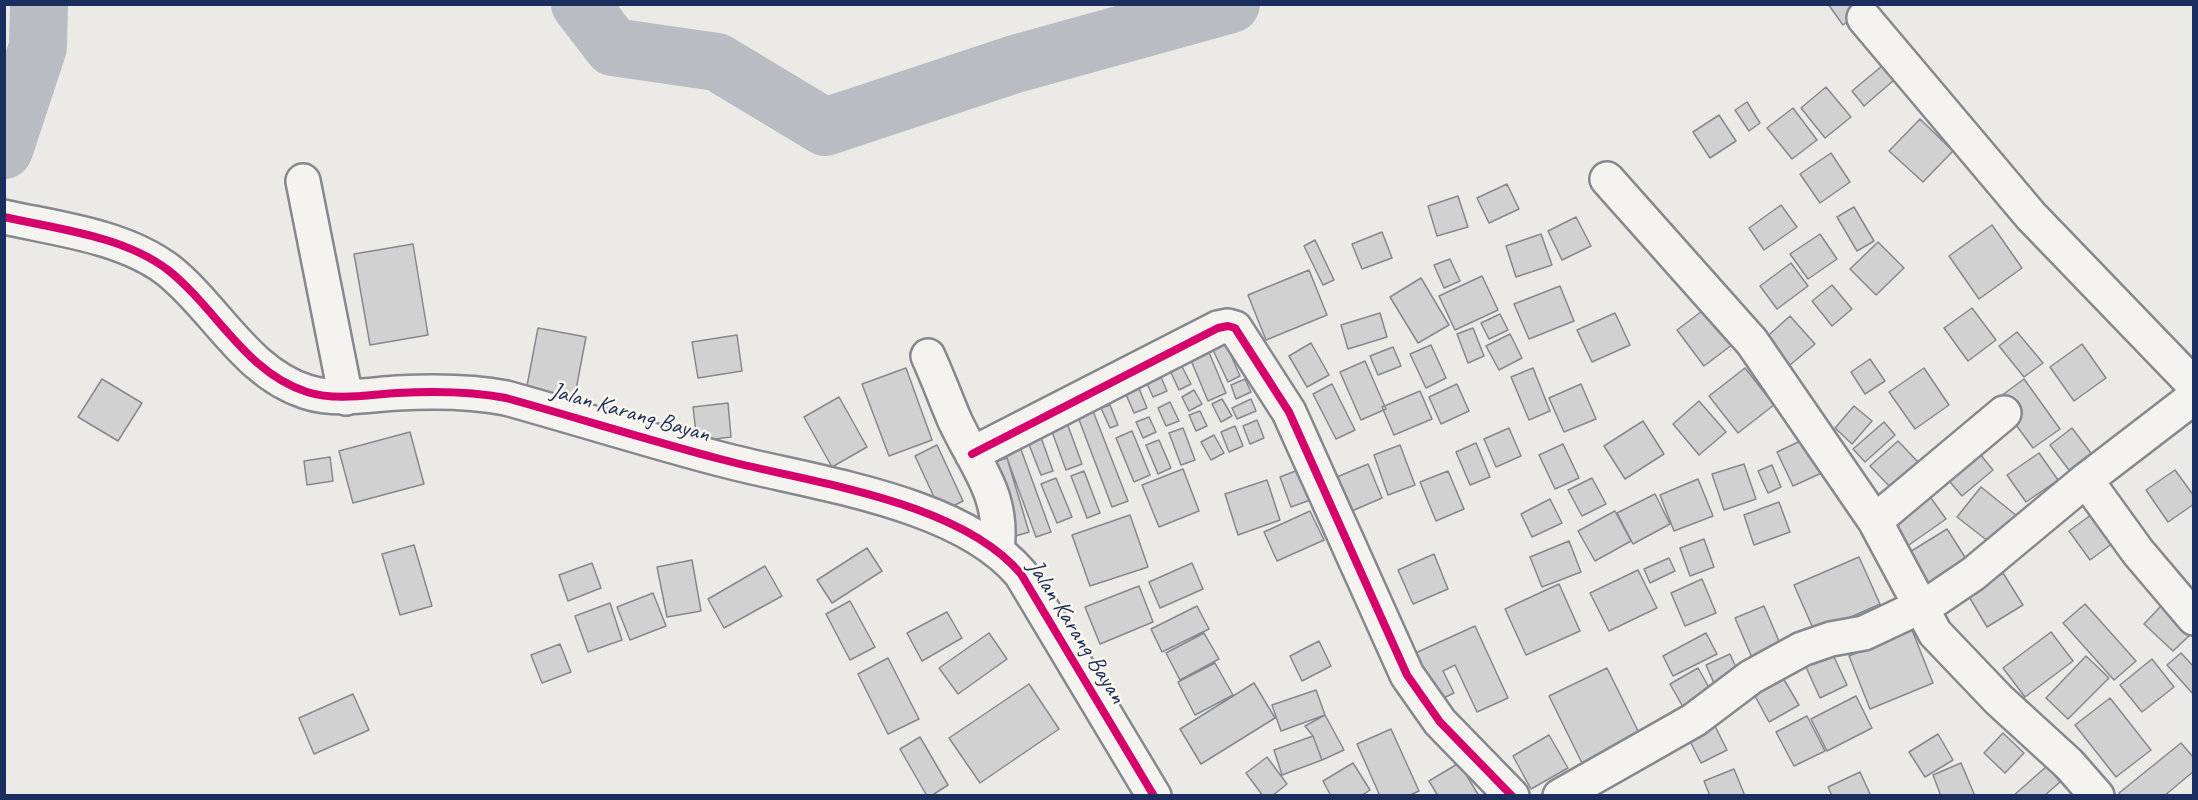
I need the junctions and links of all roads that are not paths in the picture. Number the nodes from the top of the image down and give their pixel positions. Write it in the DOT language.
graph roads {
  1 [pos="1864,18"];
  2 [pos="1607,179"];
  3 [pos="303,181"];
  4 [pos="4,217"];
  5 [pos="928,356"];
  6 [pos="2193,385"];
  7 [pos="2193,397"];
  8 [pos="346,398"];
  9 [pos="2004,414"];
  10 [pos="972,454"];
  11 [pos="2086,480"];
  12 [pos="1875,521"];
  13 [pos="997,550"];
  14 [pos="1921,607"];
  15 [pos="2193,618"];
  16 [pos="1154,795"];
  17 [pos="1512,795"];
  18 [pos="1560,795"];
  19 [pos="2097,795"];
  1 -- 6 [label="street"];
  2 -- 12 [label="street"];
  3 -- 8 [label="street"];
  4 -- 8 [label="street, Jalan Karang Bayan"];
  5 -- 10 [label="street"];
  7 -- 11 [label="street"];
  8 -- 13 [label="street, Jalan Karang Bayan"];
  9 -- 12 [label="street"];
  10 -- 13 [label="street"];
  10 -- 17 [label="street"];
  11 -- 14 [label="street"];
  11 -- 15 [label="street"];
  12 -- 14 [label="street"];
  13 -- 16 [label="street, Jalan Karang Bayan"];
  14 -- 18 [label="street"];
  14 -- 19 [label="street"];
}
